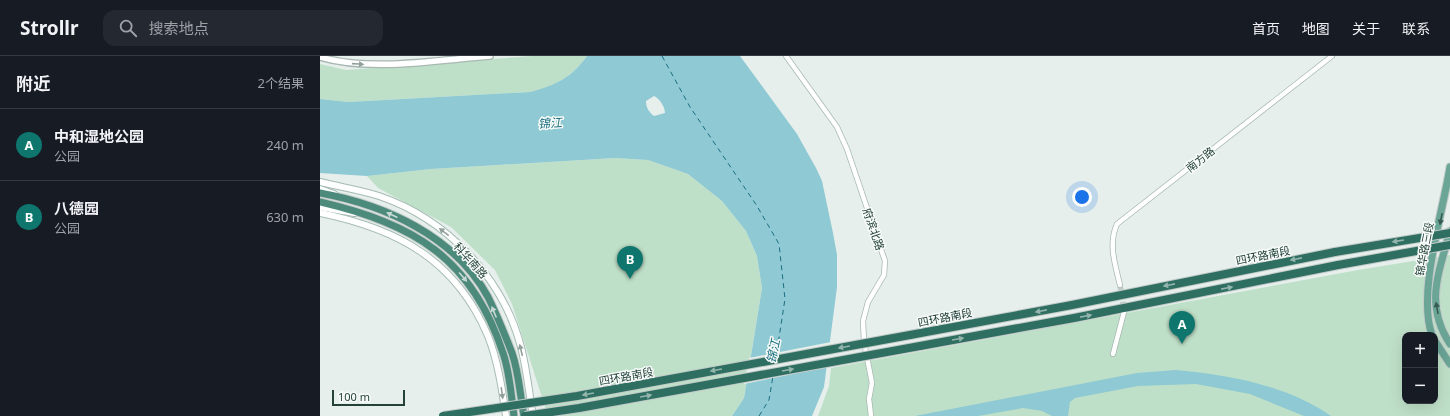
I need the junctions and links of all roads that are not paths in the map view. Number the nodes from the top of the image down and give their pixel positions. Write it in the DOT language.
graph roads {
  1 [pos="490,56"];
  2 [pos="786,56"];
  3 [pos="1332,56"];
  4 [pos="320,58"];
  5 [pos="1450,167"];
  6 [pos="320,182"];
  7 [pos="320,189"];
  8 [pos="320,193"];
  9 [pos="320,202"];
  10 [pos="361,202"];
  11 [pos="320,207"];
  12 [pos="320,213"];
  13 [pos="359,213"];
  14 [pos="1450,232"];
  15 [pos="1450,245"];
  16 [pos="1120,285"];
  17 [pos="1124,312"];
  18 [pos="1432,332"];
  19 [pos="1450,344"];
  20 [pos="1438,346"];
  21 [pos="512,354"];
  22 [pos="1113,354"];
  23 [pos="1450,364"];
  24 [pos="529,391"];
  25 [pos="443,416"];
  26 [pos="506,416"];
  27 [pos="514,416"];
  28 [pos="524,416"];
  29 [pos="533,416"];
  30 [pos="870,416"];
  4 -- 1 [label="street, one-way"];
  2 -- 30 [label="street, 府滨北路"];
  3 -- 16 [label="street, 南方路"];
  5 -- 18 [label="main road, 锦华路三段, one-way"];
  24 -- 6 [label="main road, one-way"];
  7 -- 10 [label="main road"];
  8 -- 10 [label="highway, 科华南路"];
  9 -- 13 [label="highway, 科华南路"];
  21 -- 10 [label="highway, 科华南路, one-way"];
  11 -- 13 [label="main road"];
  12 -- 26 [label="main road, one-way"];
  13 -- 27 [label="highway, 科华南路, one-way"];
  19 -- 14 [label="main road, 锦华路三段, one-way"];
  14 -- 25 [label="highway, 四环路南段, one-way, bridge"];
  28 -- 15 [label="highway, 四环路南段, one-way, bridge"];
  17 -- 22 [label="street"];
  20 -- 23 [label="main road"];
  21 -- 24 [label="main road"];
  21 -- 28 [label="highway, 科华南路"];
  24 -- 29 [label="main road"];
}
